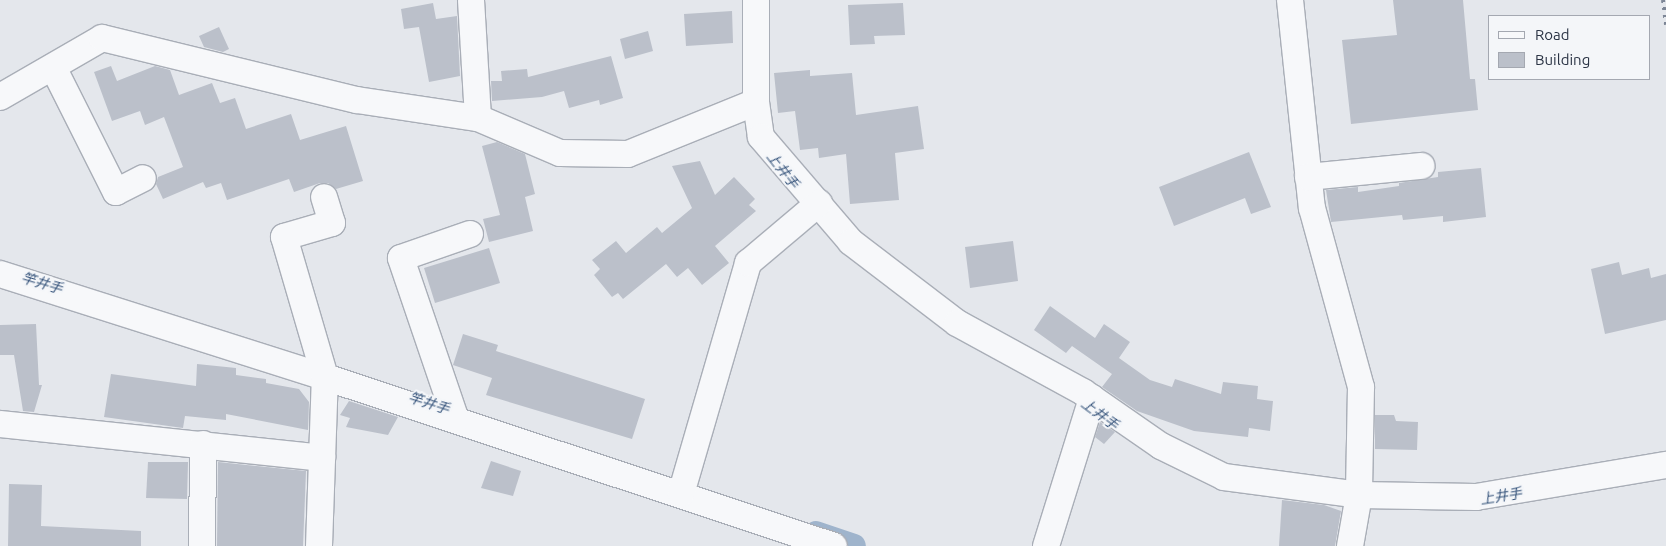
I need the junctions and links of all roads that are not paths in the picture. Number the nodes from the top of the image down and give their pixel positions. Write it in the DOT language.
graph roads {
  1 [pos="471,0"];
  2 [pos="756,0"];
  3 [pos="1290,0"];
  4 [pos="53,66"];
  5 [pos="0,96"];
  6 [pos="756,102"];
  7 [pos="478,118"];
  8 [pos="1420,166"];
  9 [pos="1308,177"];
  10 [pos="143,178"];
  11 [pos="324,197"];
  12 [pos="819,203"];
  13 [pos="470,234"];
  14 [pos="0,274"];
  15 [pos="325,377"];
  16 [pos="1092,398"];
  17 [pos="456,420"];
  18 [pos="0,424"];
  19 [pos="203,444"];
  20 [pos="322,458"];
  21 [pos="1666,465"];
  22 [pos="681,494"];
  23 [pos="1359,495"];
  24 [pos="202,546"];
  25 [pos="319,546"];
  26 [pos="834,546"];
  27 [pos="1046,546"];
  28 [pos="1350,546"];
  1 -- 7 [label="street"];
  2 -- 6 [label="street"];
  3 -- 9 [label="street"];
  4 -- 5 [label="street"];
  4 -- 7 [label="street"];
  4 -- 10 [label="street"];
  6 -- 7 [label="street"];
  6 -- 12 [label="street"];
  8 -- 9 [label="street"];
  9 -- 23 [label="street"];
  11 -- 15 [label="street"];
  12 -- 16 [label="street"];
  12 -- 22 [label="street"];
  13 -- 17 [label="street"];
  14 -- 15 [label="street"];
  15 -- 17 [label="street"];
  15 -- 20 [label="street"];
  16 -- 23 [label="street"];
  16 -- 27 [label="street"];
  17 -- 22 [label="street"];
  18 -- 19 [label="street"];
  19 -- 20 [label="street"];
  19 -- 24 [label="street"];
  20 -- 25 [label="street"];
  21 -- 23 [label="street"];
  22 -- 26 [label="street"];
  23 -- 28 [label="street"];
}
